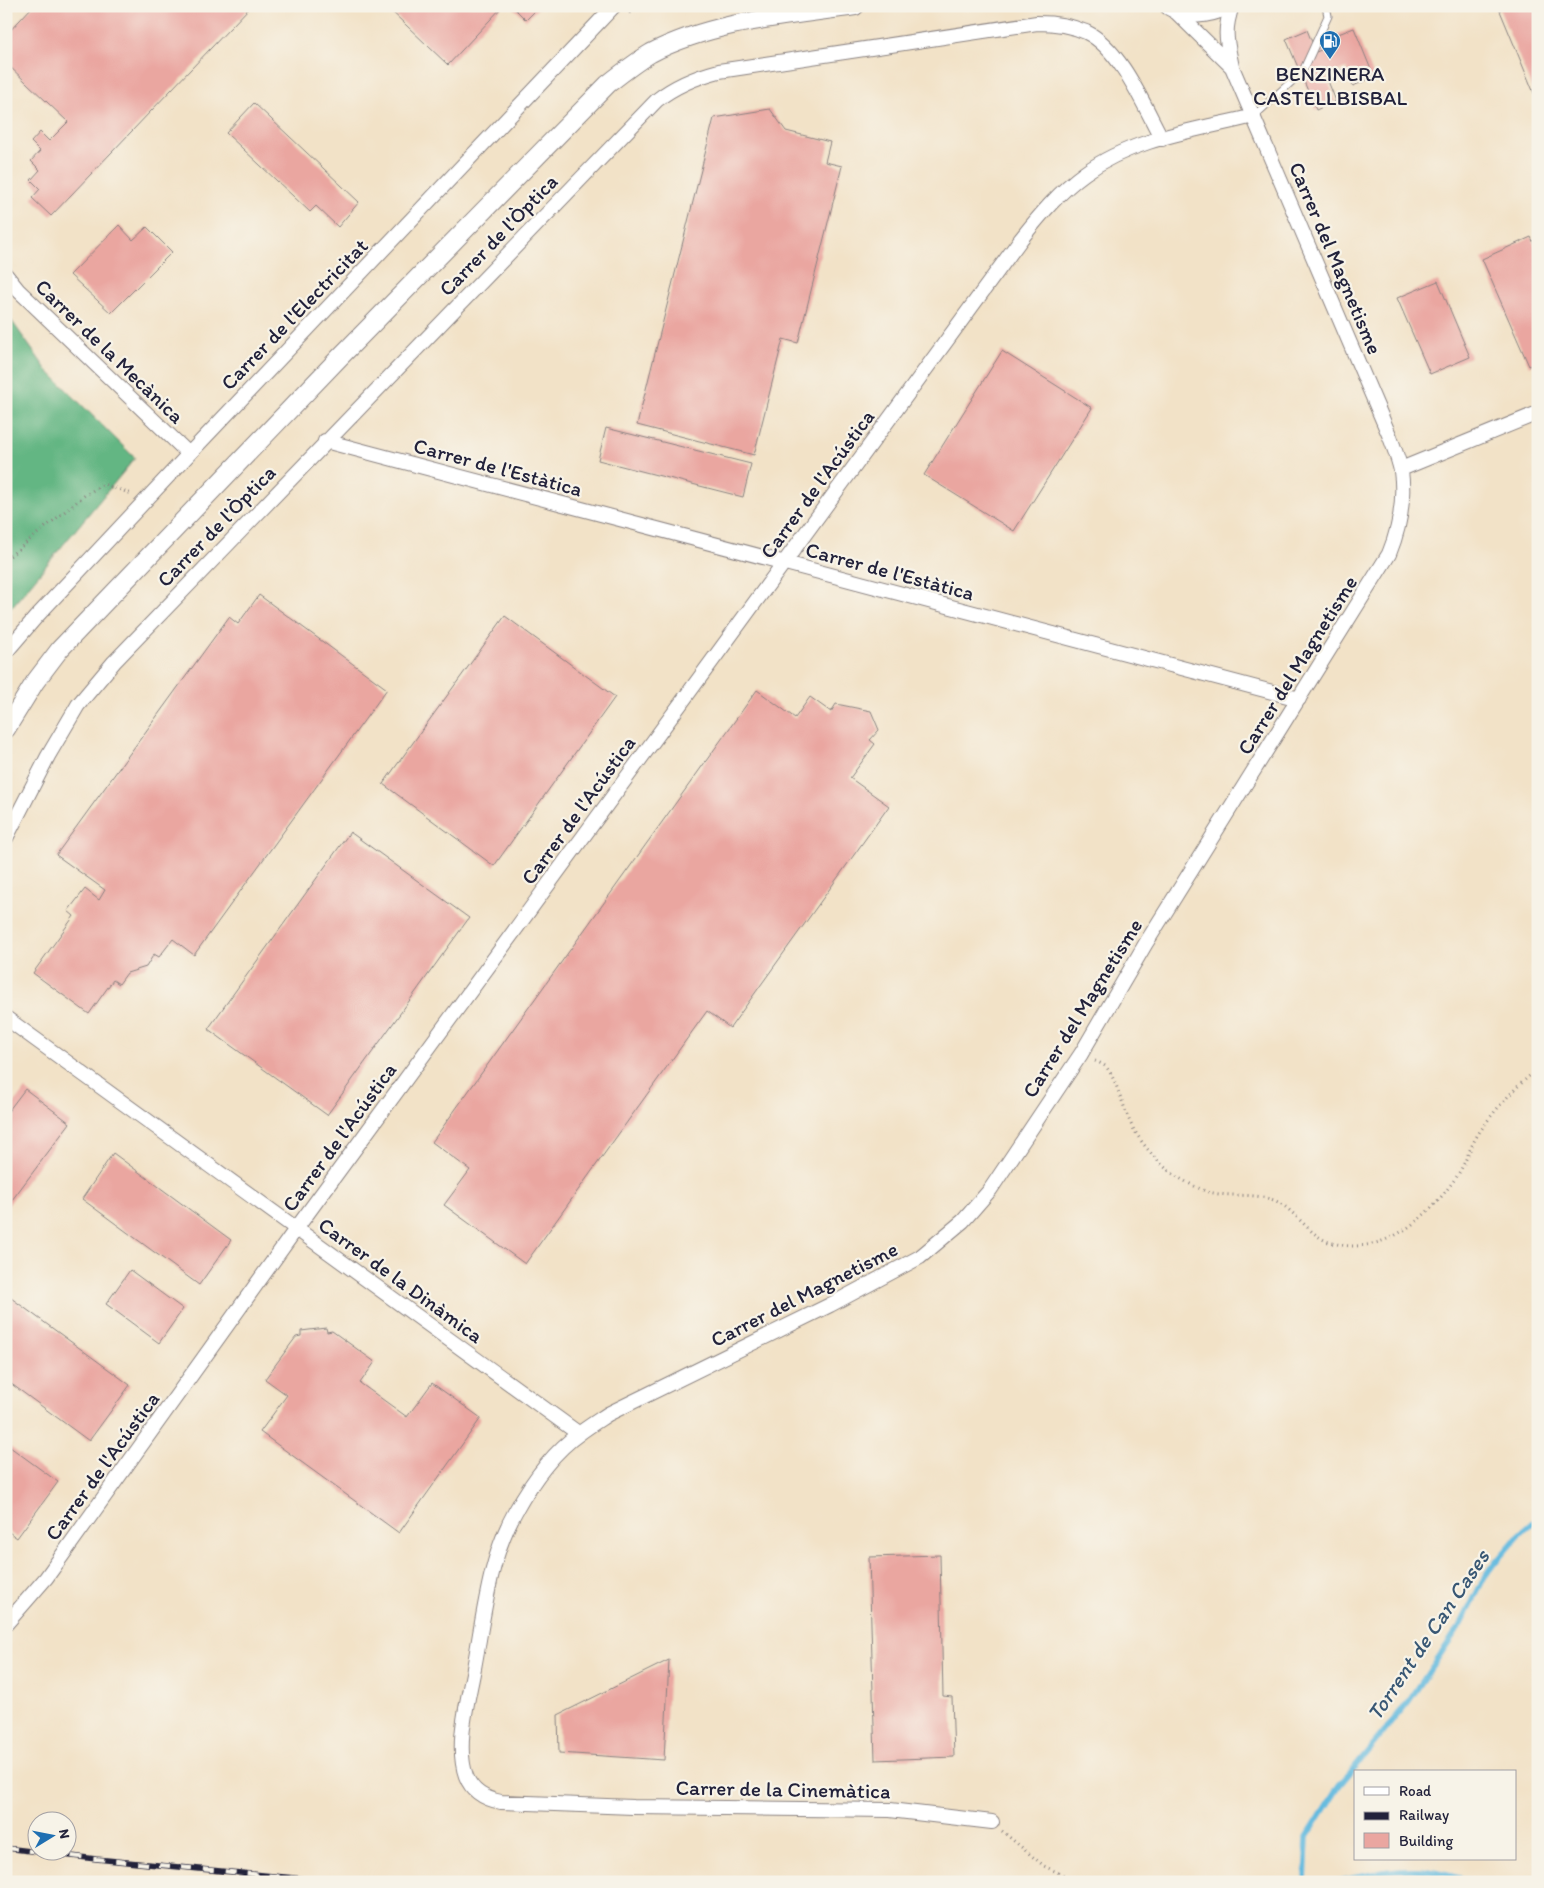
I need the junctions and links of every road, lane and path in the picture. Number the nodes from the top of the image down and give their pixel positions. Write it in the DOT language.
graph roads {
  1 [pos="614,6"];
  2 [pos="855,6"];
  3 [pos="1226,6"];
  4 [pos="1232,6"];
  5 [pos="1326,6"];
  6 [pos="1172,8"];
  7 [pos="1232,67"];
  8 [pos="1254,116"];
  9 [pos="1162,139"];
  10 [pos="6,275"];
  11 [pos="1538,413"];
  12 [pos="325,441"];
  13 [pos="189,454"];
  14 [pos="1401,469"];
  15 [pos="146,500"];
  16 [pos="6,559"];
  17 [pos="784,564"];
  18 [pos="6,652"];
  19 [pos="1299,699"];
  20 [pos="6,729"];
  21 [pos="6,838"];
  22 [pos="6,1018"];
  23 [pos="1081,1054"];
  24 [pos="1538,1069"];
  25 [pos="296,1228"];
  26 [pos="578,1434"];
  27 [pos="6,1624"];
  28 [pos="472,1787"];
  29 [pos="992,1822"];
  30 [pos="1078,1882"];
  1 -- 13 [label="street, Carrer de l'Electricitat"];
  2 -- 20 [label="street"];
  3 -- 6 [label="street"];
  4 -- 7 [label="street, Carrer del Magnetisme"];
  5 -- 8 [label="lane"];
  6 -- 7 [label="street, Carrer del Magnetisme"];
  7 -- 8 [label="street, Carrer del Magnetisme"];
  8 -- 9 [label="street, Carrer de l'Acústica"];
  8 -- 14 [label="street, Carrer del Magnetisme"];
  9 -- 12 [label="street, Carrer de l'Òptica"];
  9 -- 17 [label="street, Carrer de l'Acústica"];
  10 -- 13 [label="street, Carrer de la Mecànica"];
  11 -- 14 [label="street"];
  12 -- 17 [label="street, Carrer de l'Estàtica"];
  12 -- 21 [label="street, Carrer de l'Òptica"];
  13 -- 15 [label="street, Carrer de l'Electricitat"];
  14 -- 19 [label="street, Carrer del Magnetisme"];
  15 -- 16 [label="path"];
  15 -- 18 [label="street, Carrer de l'Electricitat"];
  17 -- 19 [label="street, Carrer de l'Estàtica"];
  17 -- 25 [label="street, Carrer de l'Acústica"];
  19 -- 23 [label="street, Carrer del Magnetisme"];
  22 -- 25 [label="street, Carrer de la Dinàmica"];
  23 -- 24 [label="path"];
  23 -- 26 [label="street, Carrer del Magnetisme"];
  25 -- 26 [label="street, Carrer de la Dinàmica"];
  25 -- 27 [label="street, Carrer de l'Acústica"];
  26 -- 28 [label="street, Carrer del Magnetisme"];
  28 -- 29 [label="street, Carrer de la Cinemàtica"];
  29 -- 30 [label="path"];
}
